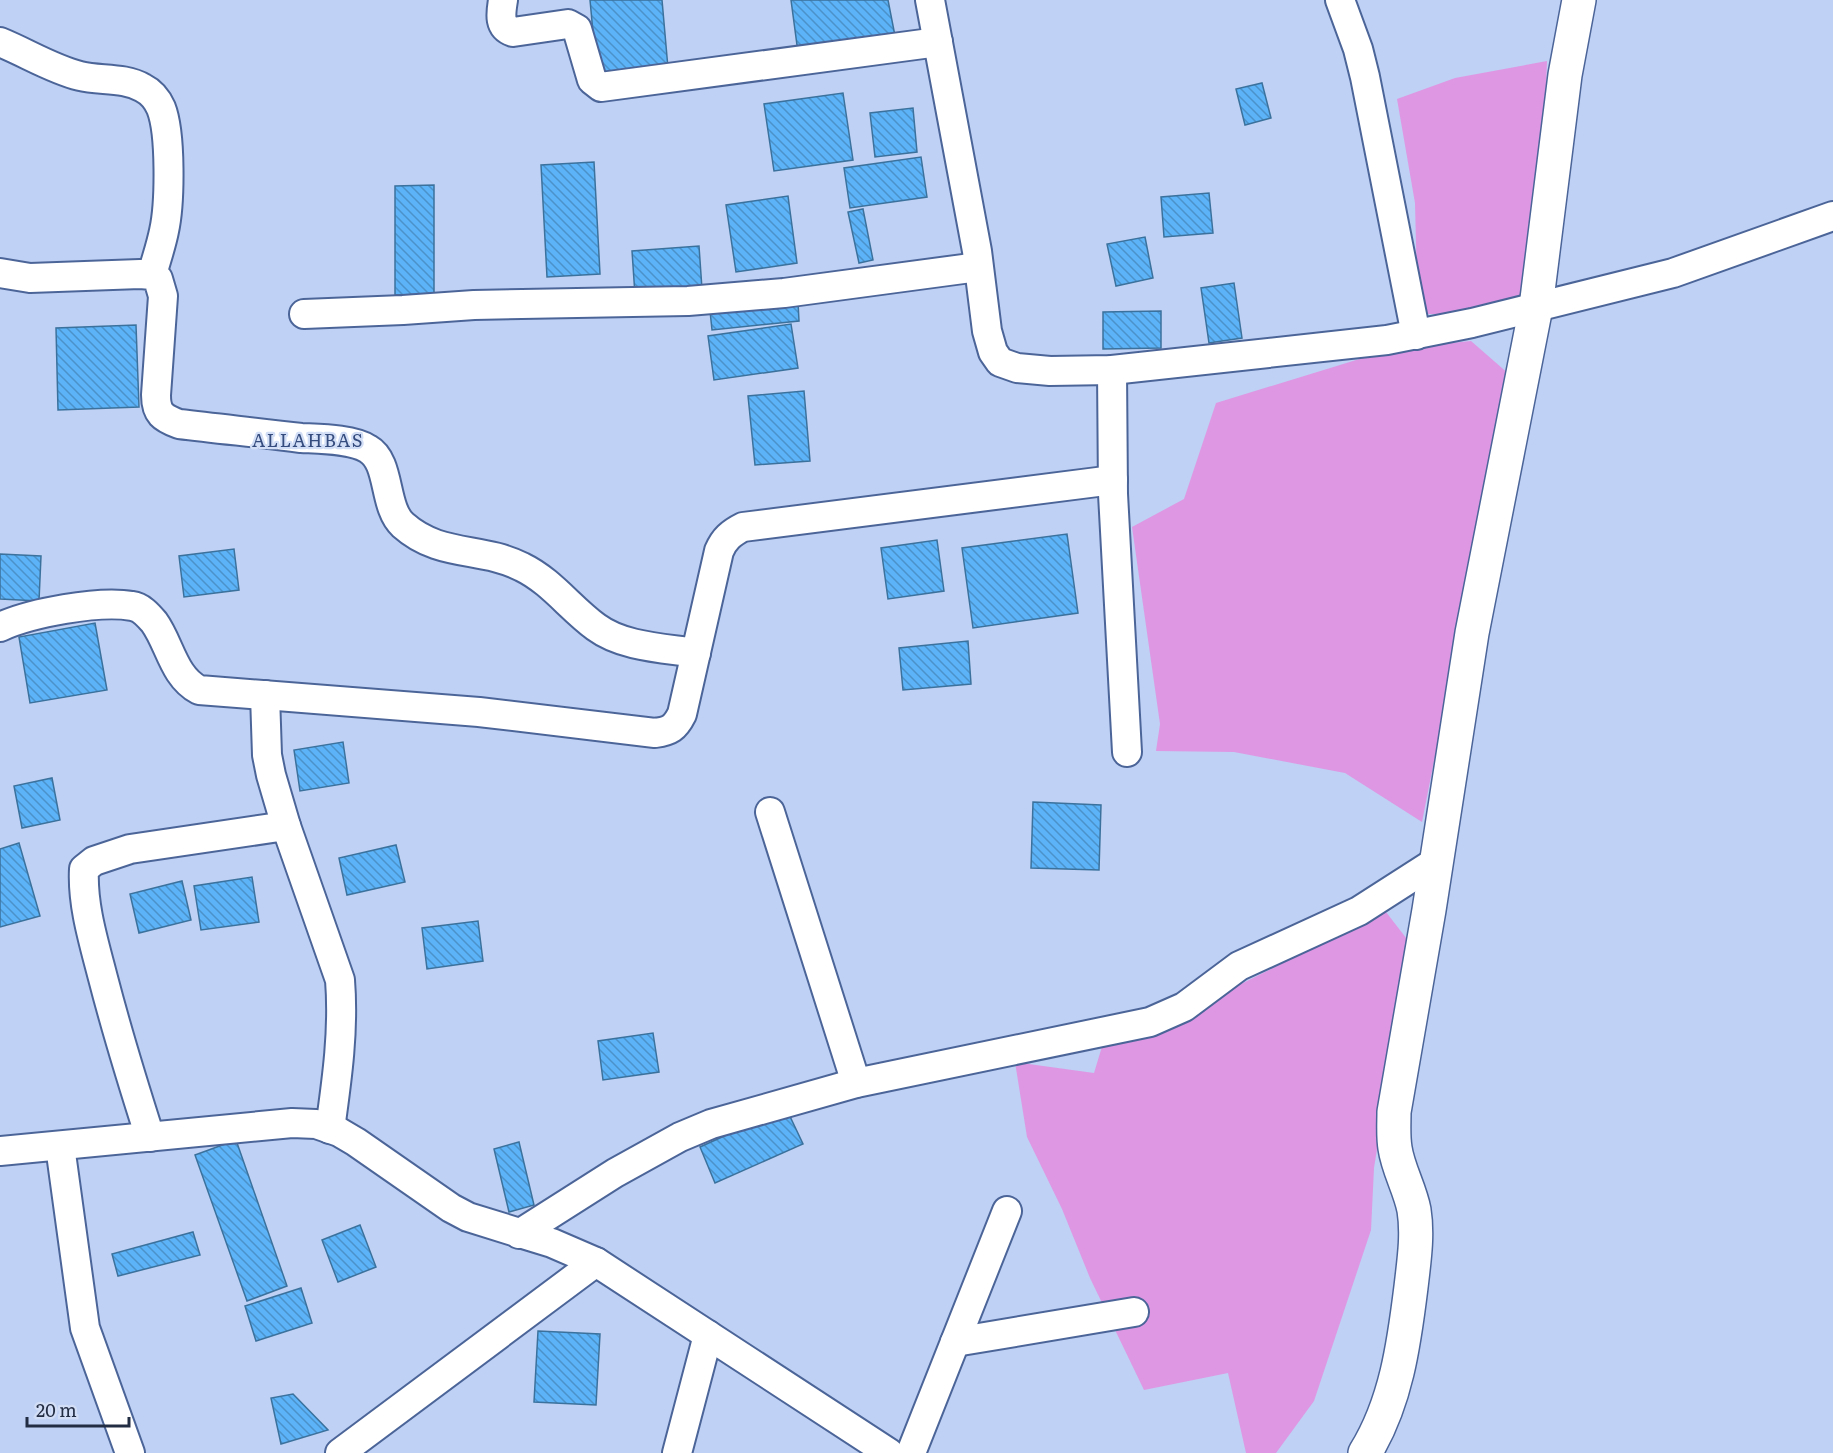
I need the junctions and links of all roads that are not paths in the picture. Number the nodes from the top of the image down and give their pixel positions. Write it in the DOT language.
graph roads {
  1 [pos="503,0"];
  2 [pos="930,0"];
  3 [pos="1340,0"];
  4 [pos="1579,0"];
  5 [pos="0,42"];
  6 [pos="938,42"];
  7 [pos="1833,216"];
  8 [pos="978,267"];
  9 [pos="0,273"];
  10 [pos="152,275"];
  11 [pos="1536,307"];
  12 [pos="304,314"];
  13 [pos="1416,334"];
  14 [pos="1113,370"];
  15 [pos="1113,480"];
  16 [pos="0,627"];
  17 [pos="696,653"];
  18 [pos="265,695"];
  19 [pos="1127,752"];
  20 [pos="770,812"];
  21 [pos="286,826"];
  22 [pos="1437,861"];
  23 [pos="856,1083"];
  24 [pos="330,1129"];
  25 [pos="150,1137"];
  26 [pos="60,1146"];
  27 [pos="0,1151"];
  28 [pos="1007,1211"];
  29 [pos="519,1234"];
  30 [pos="596,1262"];
  31 [pos="1134,1312"];
  32 [pos="708,1335"];
  33 [pos="955,1341"];
  34 [pos="130,1453"];
  35 [pos="340,1453"];
  36 [pos="677,1453"];
  37 [pos="889,1453"];
  38 [pos="911,1453"];
  39 [pos="1365,1453"];
  1 -- 6 [label="street"];
  2 -- 6 [label="street"];
  3 -- 13 [label="street"];
  4 -- 11 [label="street"];
  5 -- 10 [label="street"];
  6 -- 8 [label="street"];
  7 -- 11 [label="street"];
  8 -- 12 [label="street"];
  8 -- 14 [label="street"];
  9 -- 10 [label="street"];
  10 -- 17 [label="street"];
  11 -- 13 [label="street"];
  11 -- 22 [label="street"];
  13 -- 14 [label="street"];
  14 -- 15 [label="street"];
  15 -- 17 [label="street"];
  15 -- 19 [label="street"];
  16 -- 18 [label="street"];
  17 -- 18 [label="street"];
  18 -- 21 [label="street"];
  20 -- 23 [label="street"];
  21 -- 24 [label="street"];
  21 -- 25 [label="street"];
  22 -- 23 [label="street"];
  22 -- 39 [label="street"];
  23 -- 29 [label="street"];
  24 -- 25 [label="street"];
  24 -- 29 [label="street"];
  25 -- 26 [label="street"];
  26 -- 27 [label="street"];
  26 -- 34 [label="street"];
  28 -- 33 [label="street"];
  29 -- 30 [label="street"];
  30 -- 32 [label="street"];
  30 -- 35 [label="street"];
  31 -- 33 [label="street"];
  32 -- 36 [label="street"];
  32 -- 37 [label="street"];
  33 -- 38 [label="street"];
}
